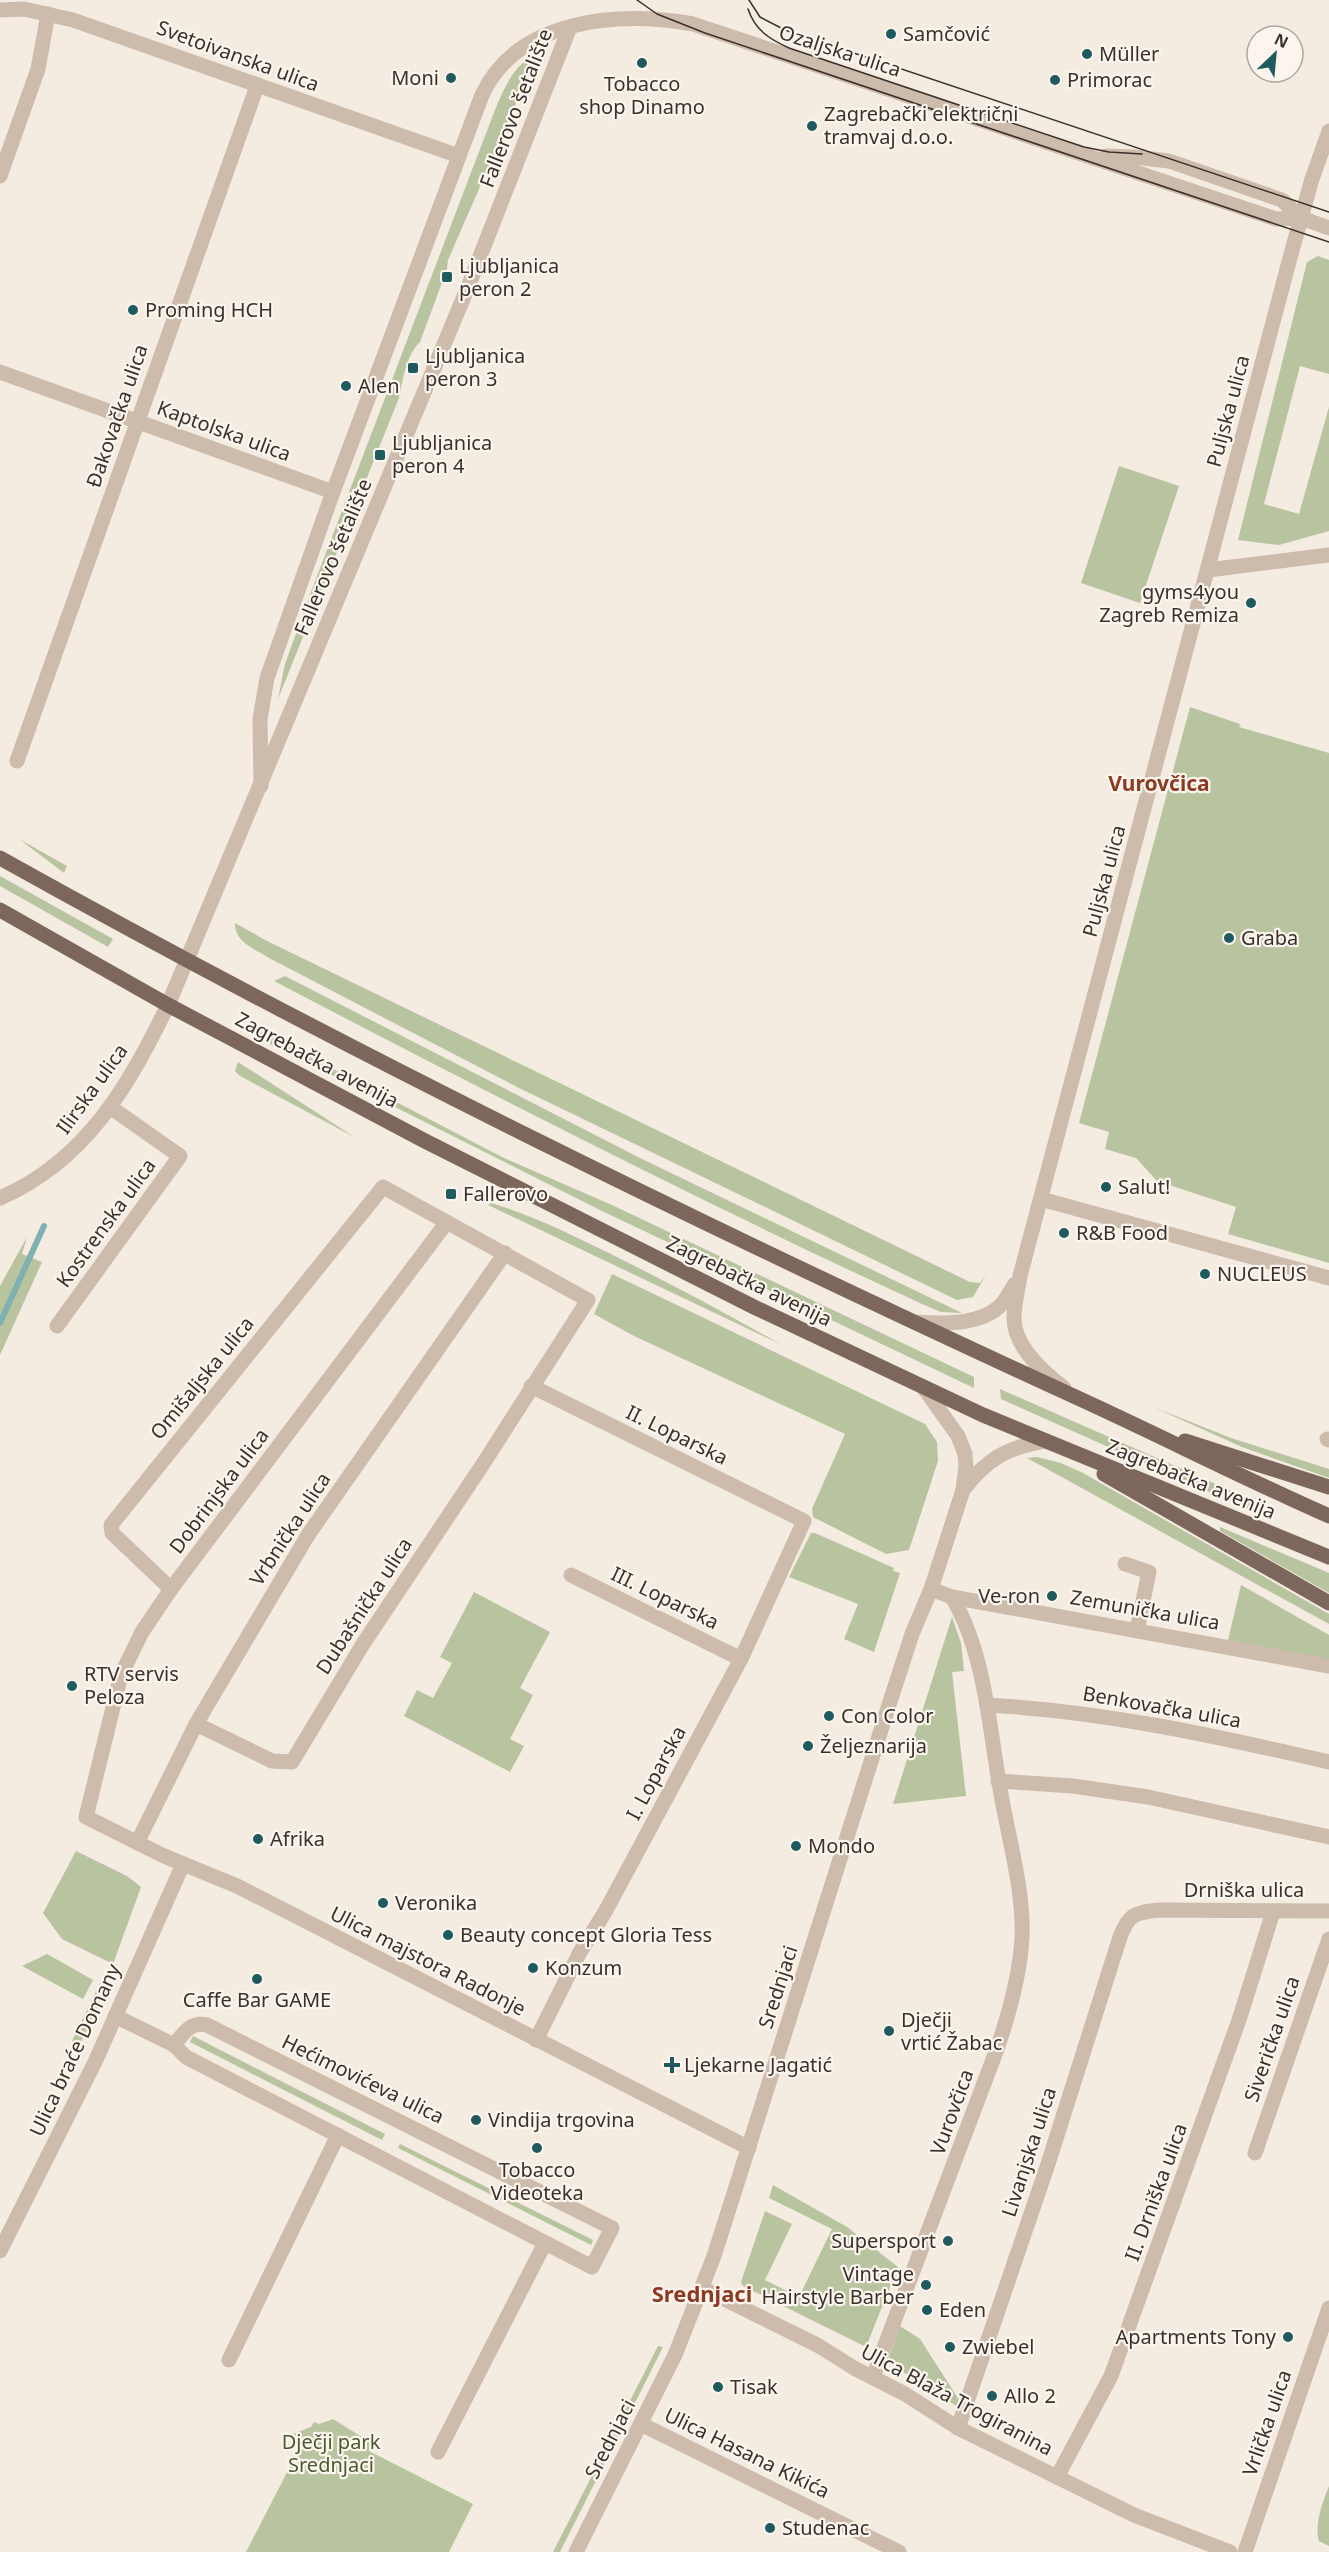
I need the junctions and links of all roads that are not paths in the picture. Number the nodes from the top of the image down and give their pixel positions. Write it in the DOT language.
graph roads {
  1 [pos="0,10"];
  2 [pos="48,14"];
  3 [pos="570,27"];
  4 [pos="257,86"];
  5 [pos="1329,131"];
  6 [pos="459,156"];
  7 [pos="1091,156"];
  8 [pos="0,176"];
  9 [pos="1301,218"];
  10 [pos="1329,228"];
  11 [pos="0,372"];
  12 [pos="136,422"];
  13 [pos="333,492"];
  14 [pos="1329,555"];
  15 [pos="1208,570"];
  16 [pos="17,761"];
  17 [pos="261,786"];
  18 [pos="0,858"];
  19 [pos="0,910"];
  20 [pos="187,961"];
  21 [pos="168,1005"];
  22 [pos="110,1107"];
  23 [pos="0,1198"];
  24 [pos="1041,1199"];
  25 [pos="447,1222"];
  26 [pos="506,1253"];
  27 [pos="1020,1276"];
  28 [pos="1329,1278"];
  29 [pos="909,1321"];
  30 [pos="57,1326"];
  31 [pos="531,1386"];
  32 [pos="923,1387"];
  33 [pos="1076,1397"];
  34 [pos="1140,1426"];
  35 [pos="1048,1443"];
  36 [pos="1329,1487"];
  37 [pos="963,1490"];
  38 [pos="1329,1516"];
  39 [pos="804,1521"];
  40 [pos="1329,1557"];
  41 [pos="1125,1564"];
  42 [pos="571,1575"];
  43 [pos="171,1589"];
  44 [pos="931,1589"];
  45 [pos="952,1597"];
  46 [pos="1329,1603"];
  47 [pos="1137,1630"];
  48 [pos="741,1659"];
  49 [pos="1329,1666"];
  50 [pos="987,1705"];
  51 [pos="196,1725"];
  52 [pos="1329,1762"];
  53 [pos="998,1781"];
  54 [pos="86,1817"];
  55 [pos="1329,1837"];
  56 [pos="137,1844"];
  57 [pos="183,1864"];
  58 [pos="1158,1910"];
  59 [pos="1329,1911"];
  60 [pos="1273,1912"];
  61 [pos="1329,1939"];
  62 [pos="115,2016"];
  63 [pos="536,2040"];
  64 [pos="174,2046"];
  65 [pos="338,2135"];
  66 [pos="749,2148"];
  67 [pos="1255,2153"];
  68 [pos="545,2243"];
  69 [pos="0,2251"];
  70 [pos="702,2288"];
  71 [pos="1329,2308"];
  72 [pos="229,2360"];
  73 [pos="873,2377"];
  74 [pos="641,2424"];
  75 [pos="958,2428"];
  76 [pos="438,2452"];
  77 [pos="1057,2477"];
  78 [pos="576,2552"];
  79 [pos="899,2552"];
  80 [pos="1230,2552"];
  81 [pos="1245,2552"];
  1 -- 2 [label="street, Svetoivanska ulica"];
  2 -- 4 [label="street, Svetoivanska ulica"];
  2 -- 8 [label="street"];
  3 -- 6 [label="street, Fallerovo šetalište"];
  3 -- 7 [label="street, Ozaljska ulica"];
  3 -- 17 [label="street, Fallerovo šetalište"];
  4 -- 6 [label="street, Svetoivanska ulica"];
  4 -- 12 [label="street, Đakovačka ulica"];
  5 -- 9 [label="street, Puljska ulica"];
  6 -- 13 [label="street, Fallerovo šetalište"];
  7 -- 9 [label="street, Ozaljska ulica"];
  7 -- 9 [label="street, Ozaljska ulica"];
  9 -- 10 [label="street, Ozaljska ulica"];
  9 -- 15 [label="street, Puljska ulica"];
  11 -- 12 [label="street, Kaptolska ulica"];
  12 -- 13 [label="street, Kaptolska ulica"];
  12 -- 16 [label="street, Đakovačka ulica"];
  13 -- 17 [label="street, Fallerovo šetalište"];
  14 -- 15 [label="street"];
  15 -- 24 [label="street, Puljska ulica"];
  17 -- 20 [label="street, Fallerovo šetalište"];
  18 -- 20 [label="main road, Zagrebačka avenija"];
  19 -- 21 [label="main road, Zagrebačka avenija"];
  20 -- 21 [label="street"];
  20 -- 29 [label="main road, Zagrebačka avenija"];
  21 -- 22 [label="street, Ilirska ulica"];
  21 -- 32 [label="main road, Zagrebačka avenija"];
  22 -- 23 [label="street, Ilirska ulica"];
  22 -- 30 [label="street, Kostrenska ulica"];
  24 -- 27 [label="street, Puljska ulica"];
  24 -- 28 [label="street"];
  25 -- 26 [label="street"];
  25 -- 43 [label="street, Dobrinjska ulica"];
  25 -- 43 [label="street, Omišaljska ulica"];
  26 -- 31 [label="street"];
  26 -- 51 [label="street, Vrbnička ulica"];
  27 -- 29 [label="street"];
  27 -- 33 [label="street"];
  29 -- 33 [label="main road, Zagrebačka avenija"];
  31 -- 39 [label="street, II. Loparska"];
  31 -- 51 [label="street, Dubašnička ulica"];
  32 -- 35 [label="main road, Zagrebačka avenija"];
  32 -- 37 [label="street"];
  33 -- 34 [label="main road, Zagrebačka avenija"];
  34 -- 36 [label="main road"];
  34 -- 38 [label="main road, Zagrebačka avenija"];
  35 -- 37 [label="street"];
  35 -- 40 [label="main road, Zagrebačka avenija"];
  35 -- 46 [label="main road"];
  37 -- 44 [label="street, Srednjaci"];
  39 -- 48 [label="street, I. Loparska"];
  41 -- 47 [label="street"];
  42 -- 48 [label="street, III. Loparska"];
  43 -- 54 [label="street, Dobrinjska ulica"];
  44 -- 45 [label="street"];
  44 -- 66 [label="street, Srednjaci"];
  45 -- 47 [label="street, Zemunička ulica"];
  45 -- 50 [label="street, Vurovčica"];
  47 -- 49 [label="street, Zemunička ulica"];
  48 -- 63 [label="street, I. Loparska"];
  50 -- 52 [label="street, Benkovačka ulica"];
  50 -- 53 [label="street, Vurovčica"];
  51 -- 56 [label="street, Vrbnička ulica"];
  53 -- 55 [label="street"];
  53 -- 73 [label="street, Vurovčica"];
  54 -- 56 [label="street, Ulica majstora Radonje"];
  56 -- 57 [label="street, Ulica majstora Radonje"];
  57 -- 62 [label="street, Ulica braće Domany"];
  57 -- 63 [label="street, Ulica majstora Radonje"];
  58 -- 60 [label="street, Drniška ulica"];
  58 -- 75 [label="street, Livanjska ulica"];
  59 -- 60 [label="street, Drniška ulica"];
  60 -- 77 [label="street, II. Drniška ulica"];
  61 -- 67 [label="street, Siverička ulica"];
  62 -- 64 [label="street, Hećimovićeva ulica"];
  62 -- 69 [label="street, Ulica braće Domany"];
  63 -- 66 [label="street, Ulica majstora Radonje"];
  64 -- 65 [label="street, Hećimovićeva ulica"];
  64 -- 68 [label="street, Hećimovićeva ulica"];
  65 -- 68 [label="street, Hećimovićeva ulica"];
  65 -- 72 [label="street"];
  66 -- 70 [label="street, Srednjaci"];
  68 -- 76 [label="street"];
  70 -- 73 [label="street, Ulica Blaža Trogiranina"];
  70 -- 74 [label="street, Srednjaci"];
  71 -- 81 [label="street, Vrlička ulica"];
  73 -- 75 [label="street, Ulica Blaža Trogiranina"];
  74 -- 78 [label="street, Srednjaci"];
  74 -- 79 [label="street, Ulica Hasana Kikića"];
  75 -- 77 [label="street, Ulica Blaža Trogiranina"];
  77 -- 80 [label="street, Ulica Blaža Trogiranina"];
}
